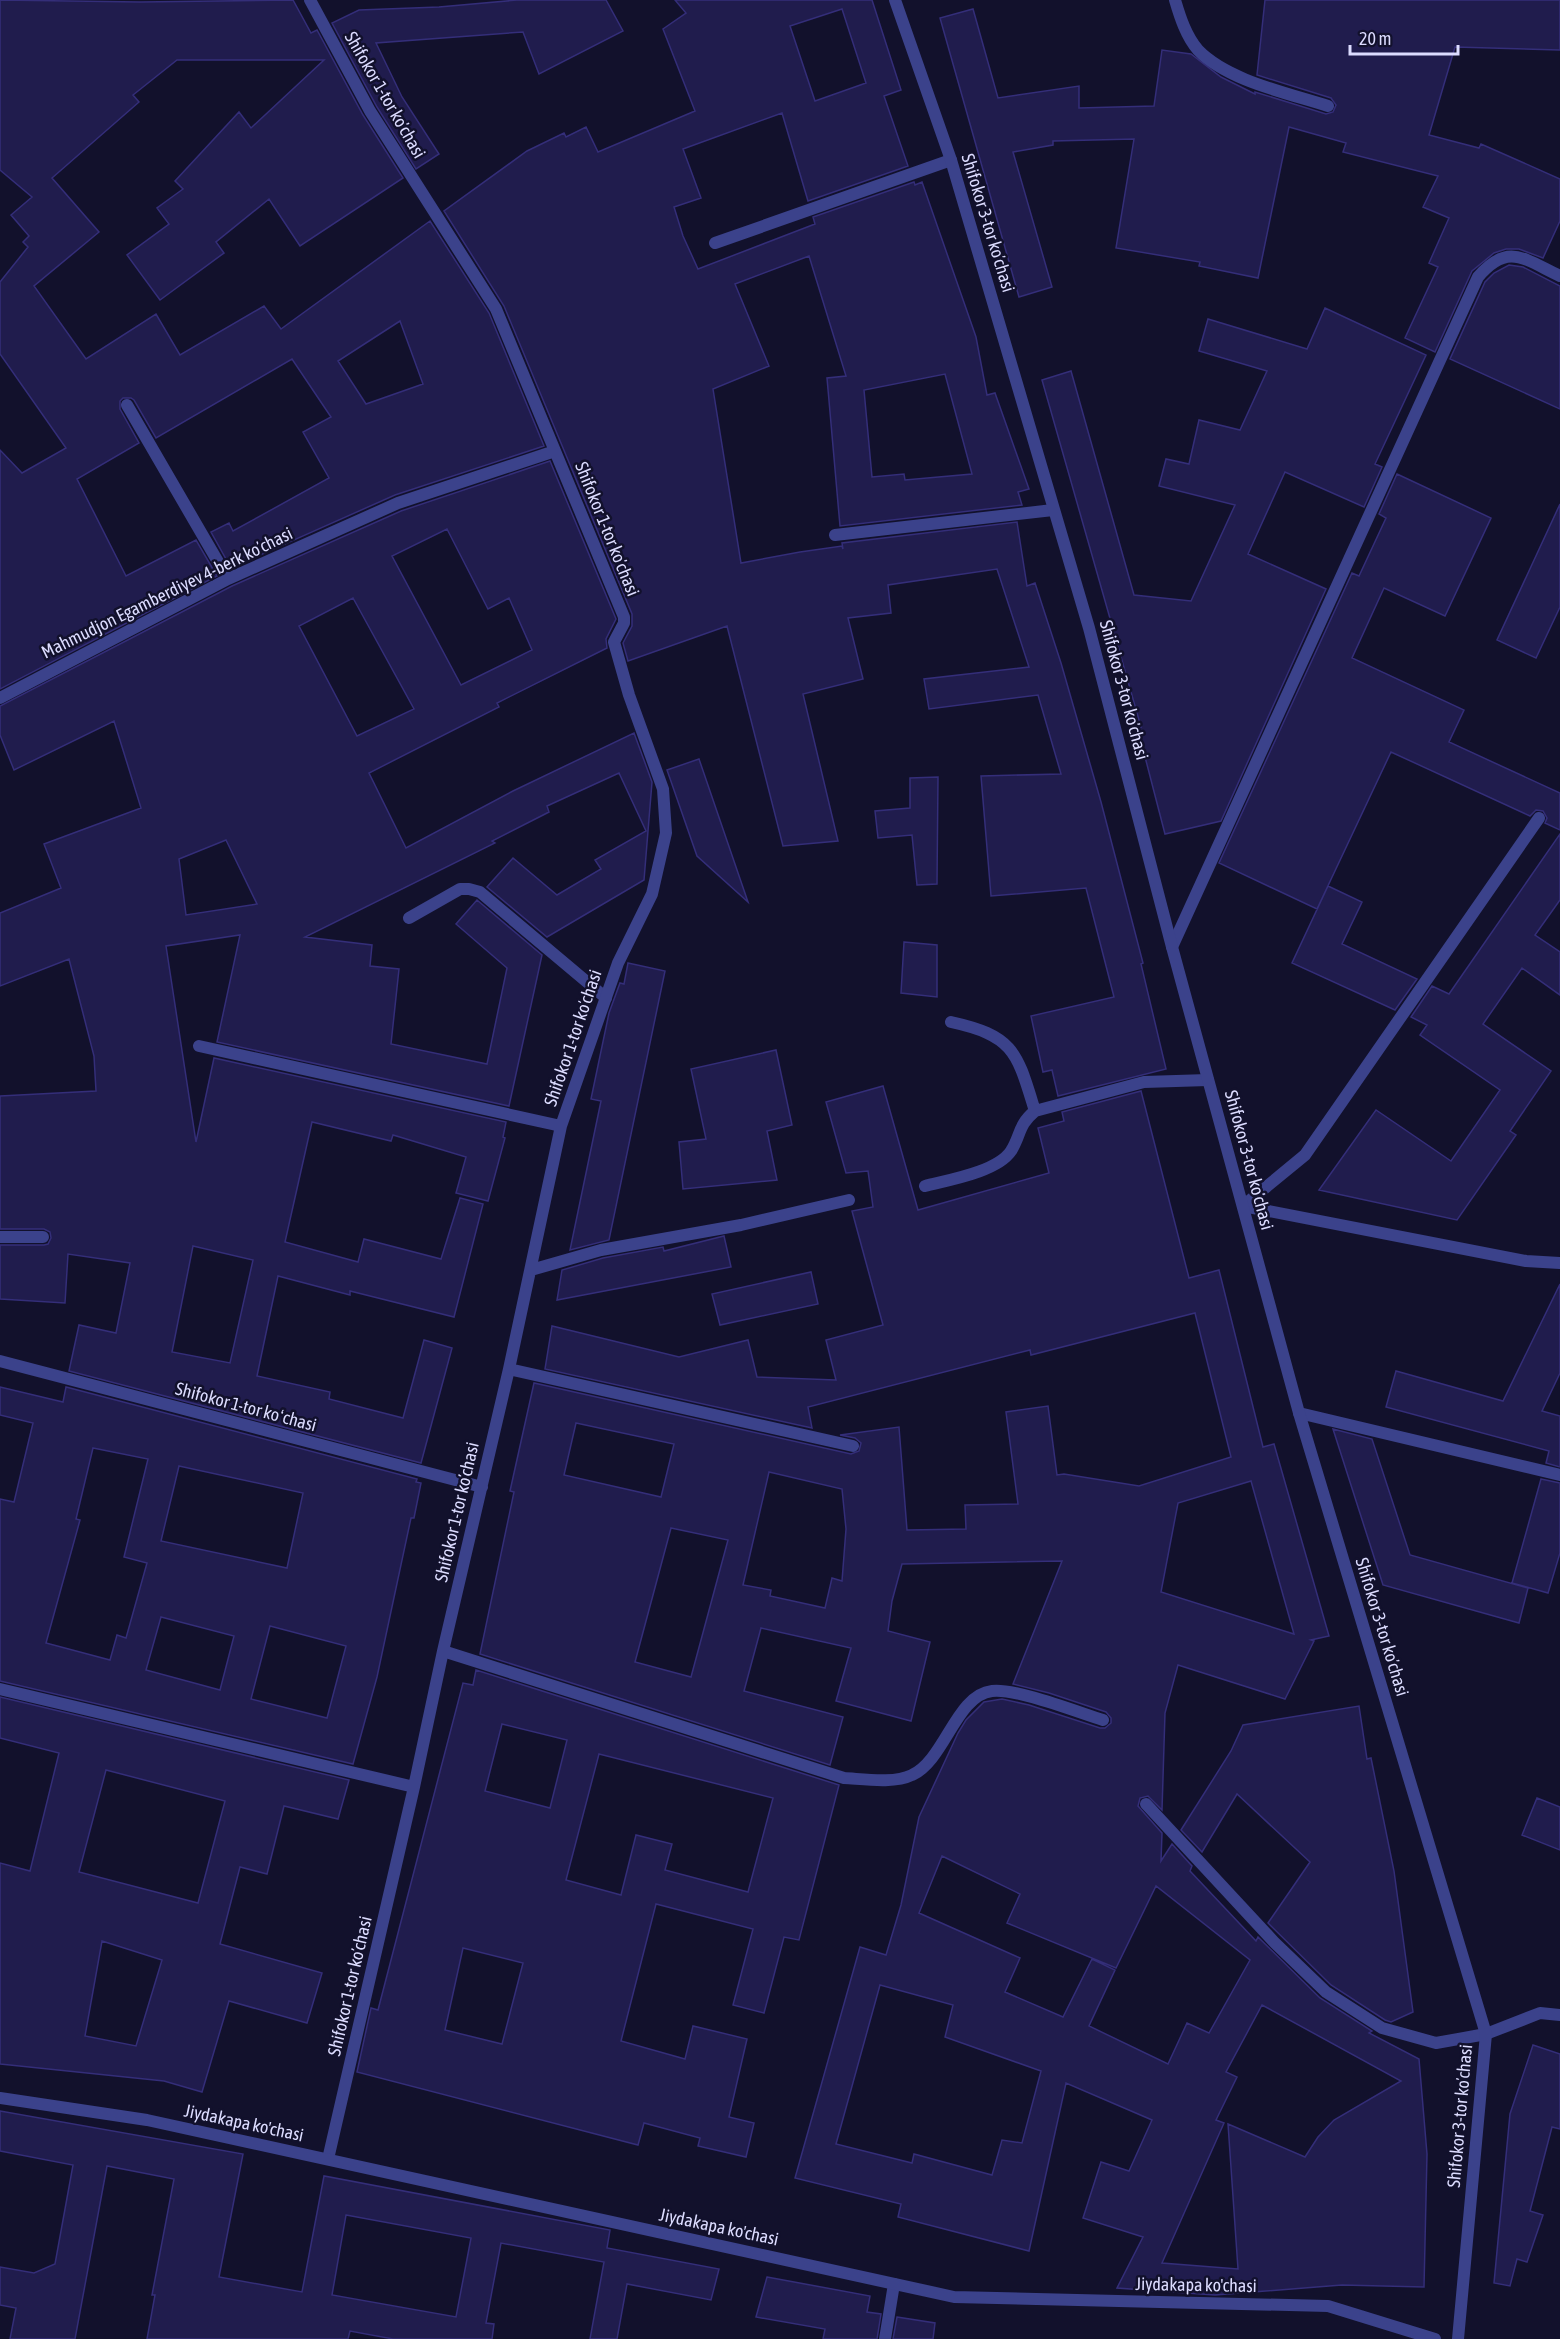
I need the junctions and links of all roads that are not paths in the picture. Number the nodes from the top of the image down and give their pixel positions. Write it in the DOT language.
graph roads {
  1 [pos="310,0"];
  2 [pos="896,0"];
  3 [pos="1175,0"];
  4 [pos="1328,106"];
  5 [pos="951,160"];
  6 [pos="715,243"];
  7 [pos="1560,276"];
  8 [pos="127,405"];
  9 [pos="555,450"];
  10 [pos="1053,510"];
  11 [pos="835,535"];
  12 [pos="228,579"];
  13 [pos="0,698"];
  14 [pos="1539,818"];
  15 [pos="410,918"];
  16 [pos="1172,947"];
  17 [pos="606,998"];
  18 [pos="951,1022"];
  19 [pos="199,1046"];
  20 [pos="1208,1080"];
  21 [pos="1035,1111"];
  22 [pos="561,1126"];
  23 [pos="925,1186"];
  24 [pos="849,1200"];
  25 [pos="1243,1206"];
  26 [pos="0,1237"];
  27 [pos="43,1237"];
  28 [pos="1560,1263"];
  29 [pos="531,1270"];
  30 [pos="0,1361"];
  31 [pos="509,1369"];
  32 [pos="1299,1413"];
  33 [pos="853,1446"];
  34 [pos="1560,1475"];
  35 [pos="482,1487"];
  36 [pos="443,1651"];
  37 [pos="0,1689"];
  38 [pos="1103,1720"];
  39 [pos="414,1787"];
  40 [pos="1146,1804"];
  41 [pos="1560,2015"];
  42 [pos="1486,2034"];
  43 [pos="0,2098"];
  44 [pos="328,2159"];
  45 [pos="894,2283"];
  46 [pos="885,2339"];
  47 [pos="1435,2339"];
  48 [pos="1458,2339"];
  1 -- 9 [label="street, Shifokor 1-tor koʼchasi"];
  2 -- 5 [label="street, Shifokor 3-tor koʼchasi"];
  3 -- 4 [label="street"];
  5 -- 6 [label="street"];
  5 -- 10 [label="street, Shifokor 3-tor koʼchasi"];
  7 -- 16 [label="street"];
  8 -- 12 [label="street"];
  9 -- 12 [label="street, Mahmudjon Egamberdiyev 4-berk koʼchasi"];
  9 -- 17 [label="street, Shifokor 1-tor koʼchasi"];
  10 -- 11 [label="street"];
  10 -- 16 [label="street, Shifokor 3-tor koʼchasi"];
  12 -- 13 [label="street, Mahmudjon Egamberdiyev 4-berk koʼchasi"];
  14 -- 25 [label="street"];
  15 -- 17 [label="street"];
  16 -- 20 [label="street, Shifokor 3-tor koʼchasi"];
  17 -- 22 [label="street, Shifokor 1-tor koʼchasi"];
  18 -- 21 [label="street"];
  19 -- 22 [label="street"];
  20 -- 21 [label="street"];
  20 -- 25 [label="street, Shifokor 3-tor koʼchasi"];
  21 -- 23 [label="street"];
  22 -- 29 [label="street, Shifokor 1-tor koʼchasi"];
  24 -- 29 [label="street"];
  25 -- 28 [label="street"];
  25 -- 32 [label="street, Shifokor 3-tor koʼchasi"];
  26 -- 27 [label="street"];
  29 -- 31 [label="street, Shifokor 1-tor koʼchasi"];
  30 -- 35 [label="street, Shifokor 1-tor koʻchasi"];
  31 -- 33 [label="street"];
  31 -- 35 [label="street, Shifokor 1-tor koʼchasi"];
  32 -- 34 [label="street"];
  32 -- 42 [label="street, Shifokor 3-tor koʼchasi"];
  35 -- 36 [label="street, Shifokor 1-tor koʼchasi"];
  36 -- 38 [label="street"];
  36 -- 39 [label="street, Shifokor 1-tor koʼchasi"];
  37 -- 39 [label="street"];
  39 -- 44 [label="street, Shifokor 1-tor koʼchasi"];
  40 -- 42 [label="street"];
  41 -- 42 [label="street"];
  42 -- 48 [label="street, Shifokor 3-tor koʼchasi"];
  43 -- 44 [label="street, Jiydakapa ko'chasi"];
  44 -- 45 [label="street, Jiydakapa ko'chasi"];
  45 -- 46 [label="street"];
  45 -- 47 [label="street, Jiydakapa ko'chasi"];
}
